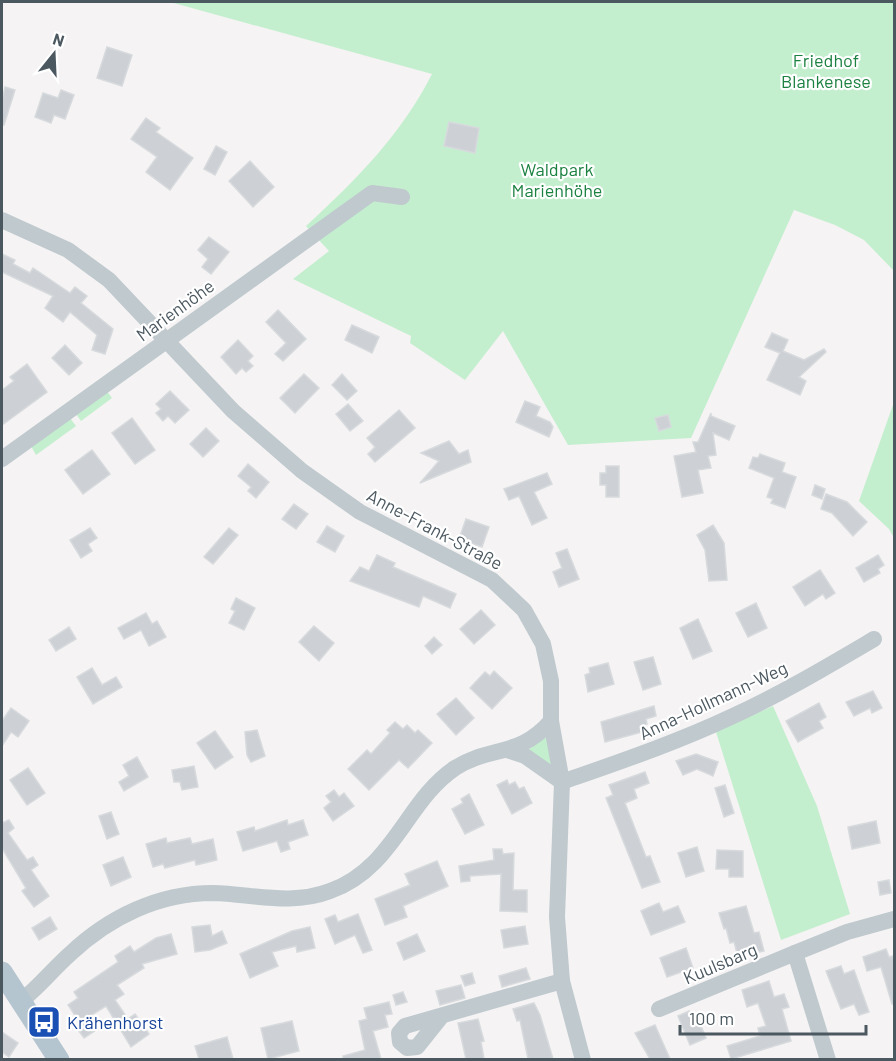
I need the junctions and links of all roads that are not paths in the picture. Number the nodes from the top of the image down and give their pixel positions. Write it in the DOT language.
graph roads {
  1 [pos="402,197"];
  2 [pos="2,220"];
  3 [pos="167,341"];
  4 [pos="2,459"];
  5 [pos="873,639"];
  6 [pos="551,721"];
  7 [pos="507,750"];
  8 [pos="562,782"];
  9 [pos="894,919"];
  10 [pos="795,953"];
  11 [pos="3,978"];
  12 [pos="562,981"];
  13 [pos="21,1002"];
  14 [pos="659,1009"];
  15 [pos="441,1017"];
  16 [pos="59,1059"];
  17 [pos="583,1059"];
  18 [pos="828,1059"];
  1 -- 3 [label="street, Marienhöhe"];
  2 -- 3 [label="street, Anne-Frank-Straße"];
  3 -- 4 [label="street, Marienhöhe"];
  3 -- 6 [label="street, Anne-Frank-Straße"];
  5 -- 8 [label="street, Anna-Hollmann-Weg"];
  6 -- 7 [label="street"];
  6 -- 8 [label="street, Anne-Frank-Straße"];
  7 -- 8 [label="street"];
  7 -- 13 [label="street"];
  8 -- 12 [label="street, Anne-Frank-Straße"];
  9 -- 10 [label="street, Kuulsbarg"];
  10 -- 14 [label="street, Kuulsbarg"];
  10 -- 18 [label="street"];
  11 -- 13 [label="main road"];
  12 -- 15 [label="street"];
  12 -- 17 [label="street, Anne-Frank-Straße"];
  13 -- 16 [label="main road"];
}
